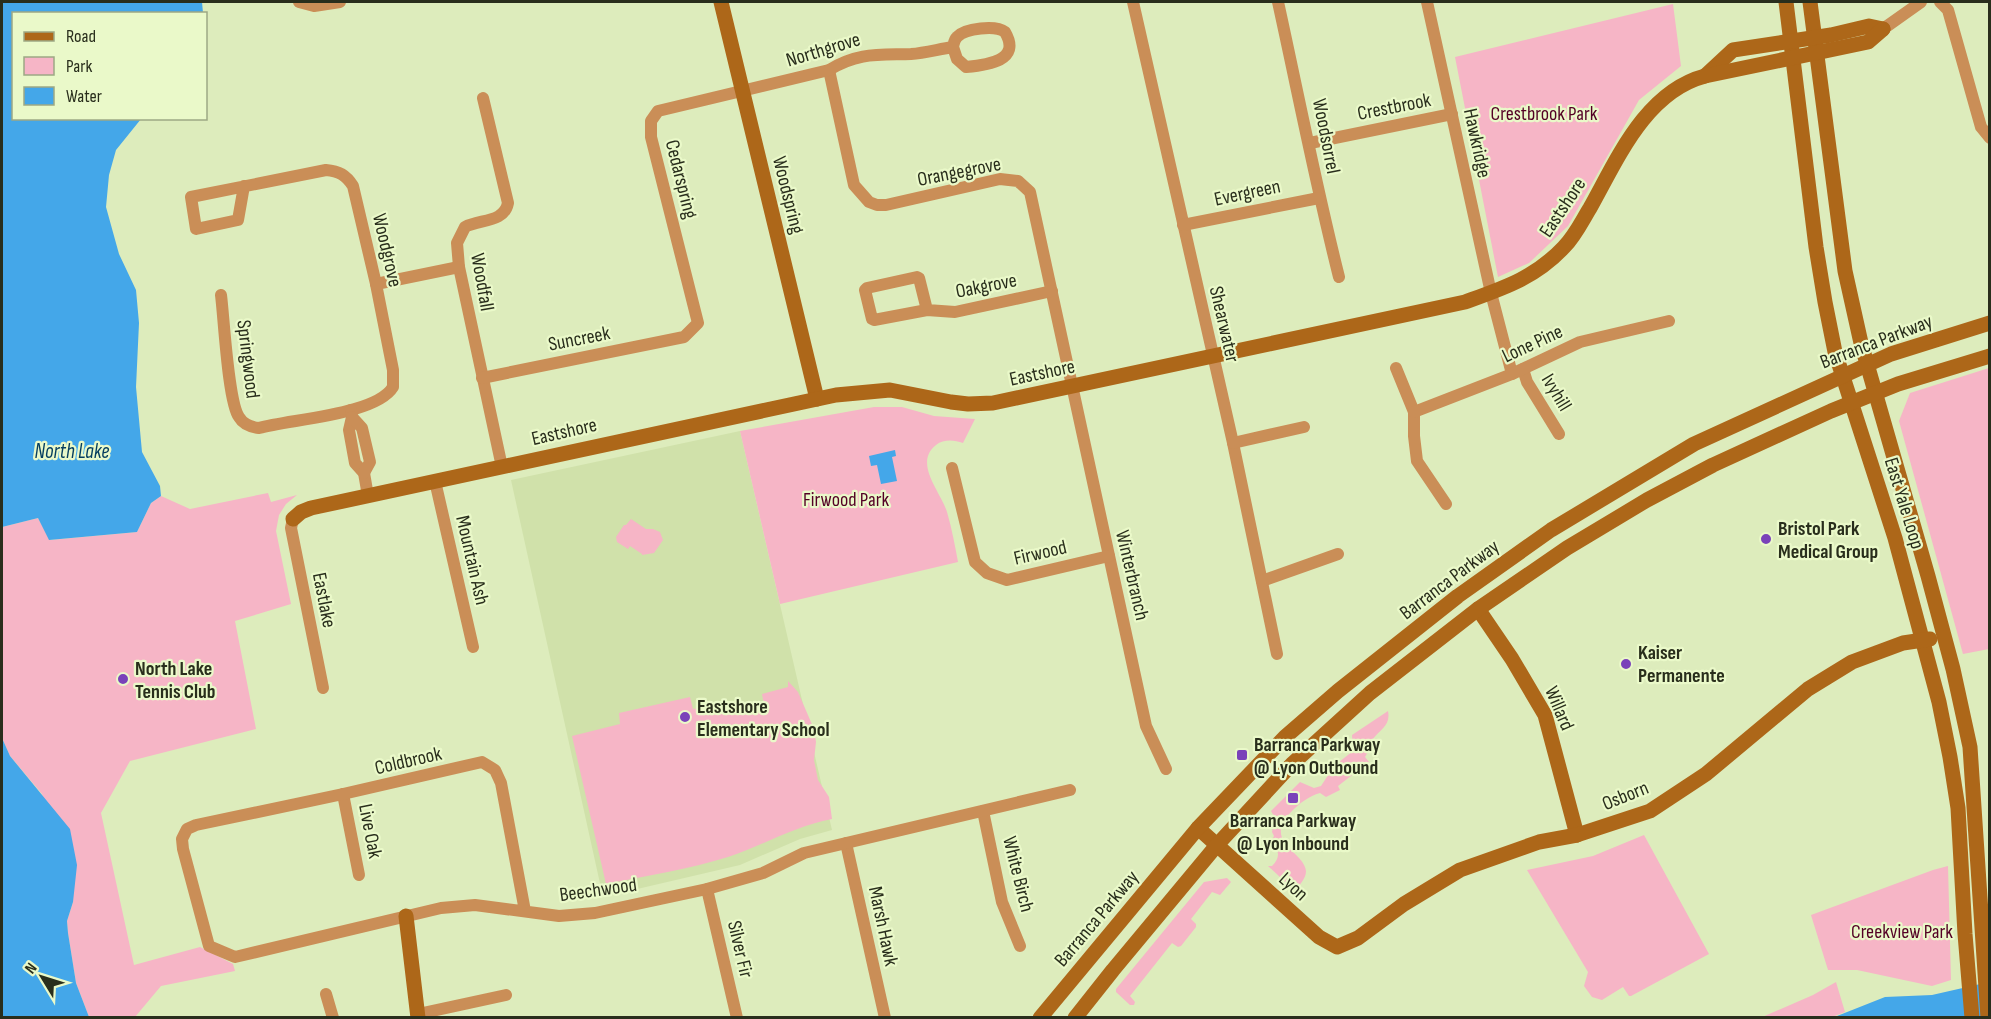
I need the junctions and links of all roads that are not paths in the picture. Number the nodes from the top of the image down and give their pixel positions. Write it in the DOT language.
graph roads {
  1 [pos="299,2"];
  2 [pos="340,2"];
  3 [pos="721,2"];
  4 [pos="1133,2"];
  5 [pos="1278,2"];
  6 [pos="1427,2"];
  7 [pos="1786,2"];
  8 [pos="1810,2"];
  9 [pos="1921,2"];
  10 [pos="1940,2"];
  11 [pos="1883,29"];
  12 [pos="1815,45"];
  13 [pos="953,47"];
  14 [pos="1792,49"];
  15 [pos="830,70"];
  16 [pos="742,91"];
  17 [pos="483,98"];
  18 [pos="1452,114"];
  19 [pos="1989,138"];
  20 [pos="1310,143"];
  21 [pos="244,186"];
  22 [pos="1319,198"];
  23 [pos="1183,225"];
  24 [pos="459,267"];
  25 [pos="1339,277"];
  26 [pos="376,284"];
  27 [pos="1052,291"];
  28 [pos="1491,293"];
  29 [pos="221,295"];
  30 [pos="927,310"];
  31 [pos="1669,321"];
  32 [pos="1989,323"];
  33 [pos="684,337"];
  34 [pos="1212,355"];
  35 [pos="1989,356"];
  36 [pos="1866,365"];
  37 [pos="1396,368"];
  38 [pos="1517,372"];
  39 [pos="1843,375"];
  40 [pos="482,378"];
  41 [pos="1072,387"];
  42 [pos="1875,393"];
  43 [pos="817,399"];
  44 [pos="1850,403"];
  45 [pos="1414,411"];
  46 [pos="351,414"];
  47 [pos="1304,427"];
  48 [pos="1559,434"];
  49 [pos="1233,443"];
  50 [pos="502,467"];
  51 [pos="952,468"];
  52 [pos="435,481"];
  53 [pos="368,496"];
  54 [pos="1446,504"];
  55 [pos="293,519"];
  56 [pos="1338,554"];
  57 [pos="1109,556"];
  58 [pos="1262,581"];
  59 [pos="1478,609"];
  60 [pos="1944,636"];
  61 [pos="1922,640"];
  62 [pos="473,647"];
  63 [pos="1277,654"];
  64 [pos="323,688"];
  65 [pos="1166,769"];
  66 [pos="1070,790"];
  67 [pos="343,794"];
  68 [pos="983,811"];
  69 [pos="1198,828"];
  70 [pos="187,829"];
  71 [pos="1577,835"];
  72 [pos="846,843"];
  73 [pos="1217,845"];
  74 [pos="359,875"];
  75 [pos="707,889"];
  76 [pos="525,910"];
  77 [pos="406,916"];
  78 [pos="1020,946"];
  79 [pos="1337,947"];
  80 [pos="1977,971"];
  81 [pos="326,994"];
  82 [pos="506,995"];
  83 [pos="418,1016"];
  84 [pos="333,1017"];
  85 [pos="737,1017"];
  86 [pos="885,1017"];
  87 [pos="1040,1017"];
  88 [pos="1075,1017"];
  89 [pos="1972,1017"];
  90 [pos="1988,1017"];
  1 -- 2 [label="street"];
  3 -- 16 [label="main road, Woodspring"];
  4 -- 23 [label="street, Shearwater"];
  5 -- 20 [label="street, Woodsorrel"];
  6 -- 18 [label="street, Hawkridge"];
  7 -- 14 [label="main road, East Yale Loop"];
  8 -- 12 [label="main road, East Yale Loop"];
  9 -- 11 [label="street, Eastshore"];
  10 -- 19 [label="street"];
  11 -- 12 [label="main road, Eastshore"];
  12 -- 14 [label="main road, Eastshore"];
  12 -- 36 [label="main road, East Yale Loop"];
  13 -- 13 [label="street, Northgrove"];
  13 -- 15 [label="street, Northgrove"];
  14 -- 28 [label="main road, Eastshore"];
  14 -- 39 [label="main road, East Yale Loop"];
  15 -- 16 [label="street, Northgrove"];
  15 -- 27 [label="street, Orangegrove"];
  16 -- 33 [label="street, Cedarspring"];
  16 -- 43 [label="main road, Woodspring"];
  17 -- 24 [label="street, Woodfall"];
  18 -- 20 [label="street, Crestbrook"];
  18 -- 28 [label="street, Hawkridge"];
  20 -- 22 [label="street, Woodsorrel"];
  21 -- 21 [label="street, Woodgrove"];
  21 -- 26 [label="street, Woodgrove"];
  22 -- 23 [label="street, Evergreen"];
  22 -- 25 [label="street, Woodsorrel"];
  23 -- 34 [label="street, Shearwater"];
  24 -- 26 [label="street"];
  24 -- 40 [label="street, Woodfall"];
  26 -- 46 [label="street, Woodgrove"];
  27 -- 30 [label="street, Oakgrove"];
  27 -- 41 [label="street, Orangegrove"];
  28 -- 34 [label="main road, Eastshore"];
  28 -- 38 [label="street, Ivyhill"];
  29 -- 46 [label="street, Springwood"];
  30 -- 30 [label="street, Oakgrove"];
  31 -- 38 [label="street, Lone Pine"];
  32 -- 36 [label="main road, Barranca Parkway"];
  33 -- 40 [label="street, Suncreek"];
  34 -- 41 [label="main road, Eastshore"];
  34 -- 49 [label="street, Shearwater"];
  35 -- 42 [label="main road"];
  36 -- 39 [label="main road, Barranca Parkway"];
  36 -- 42 [label="main road, East Yale Loop"];
  37 -- 45 [label="street"];
  38 -- 45 [label="street, Lone Pine"];
  38 -- 48 [label="street, Ivyhill"];
  39 -- 44 [label="main road, East Yale Loop"];
  39 -- 69 [label="main road, Barranca Parkway"];
  40 -- 50 [label="street, Woodfall"];
  41 -- 43 [label="main road, Eastshore"];
  41 -- 57 [label="street, Winterbranch"];
  42 -- 44 [label="main road"];
  42 -- 60 [label="main road, East Yale Loop"];
  43 -- 50 [label="main road, Eastshore"];
  44 -- 59 [label="main road"];
  44 -- 61 [label="main road, East Yale Loop"];
  45 -- 54 [label="street"];
  46 -- 53 [label="street"];
  47 -- 49 [label="street"];
  49 -- 58 [label="street, Shearwater"];
  50 -- 52 [label="main road, Eastshore"];
  51 -- 57 [label="street, Firwood"];
  52 -- 53 [label="main road, Eastshore"];
  52 -- 62 [label="street, Mountain Ash"];
  53 -- 55 [label="main road, Eastshore"];
  55 -- 64 [label="street, Eastlake"];
  56 -- 58 [label="street"];
  57 -- 65 [label="street, Winterbranch"];
  58 -- 63 [label="street, Shearwater"];
  59 -- 71 [label="main road, Willard"];
  59 -- 73 [label="main road"];
  60 -- 61 [label="main road, Osborn"];
  60 -- 80 [label="main road, East Yale Loop"];
  61 -- 71 [label="main road, Osborn"];
  61 -- 80 [label="main road, East Yale Loop"];
  66 -- 68 [label="street, Beechwood"];
  67 -- 70 [label="street, Coldbrook"];
  67 -- 74 [label="street, Live Oak"];
  67 -- 76 [label="street, Coldbrook"];
  68 -- 72 [label="street, Beechwood"];
  68 -- 78 [label="street, White Birch"];
  69 -- 73 [label="main road, Lyon"];
  69 -- 87 [label="main road, Barranca Parkway"];
  70 -- 77 [label="street, Beechwood"];
  71 -- 79 [label="main road, Osborn"];
  72 -- 75 [label="street, Beechwood"];
  72 -- 86 [label="street, Marsh Hawk"];
  73 -- 79 [label="main road, Lyon"];
  73 -- 88 [label="main road"];
  75 -- 76 [label="street, Beechwood"];
  75 -- 85 [label="street, Silver Fir"];
  76 -- 77 [label="street, Beechwood"];
  77 -- 83 [label="main road"];
  80 -- 89 [label="main road, East Yale Loop"];
  80 -- 90 [label="main road, East Yale Loop"];
  81 -- 84 [label="street"];
  82 -- 83 [label="street"];
}
